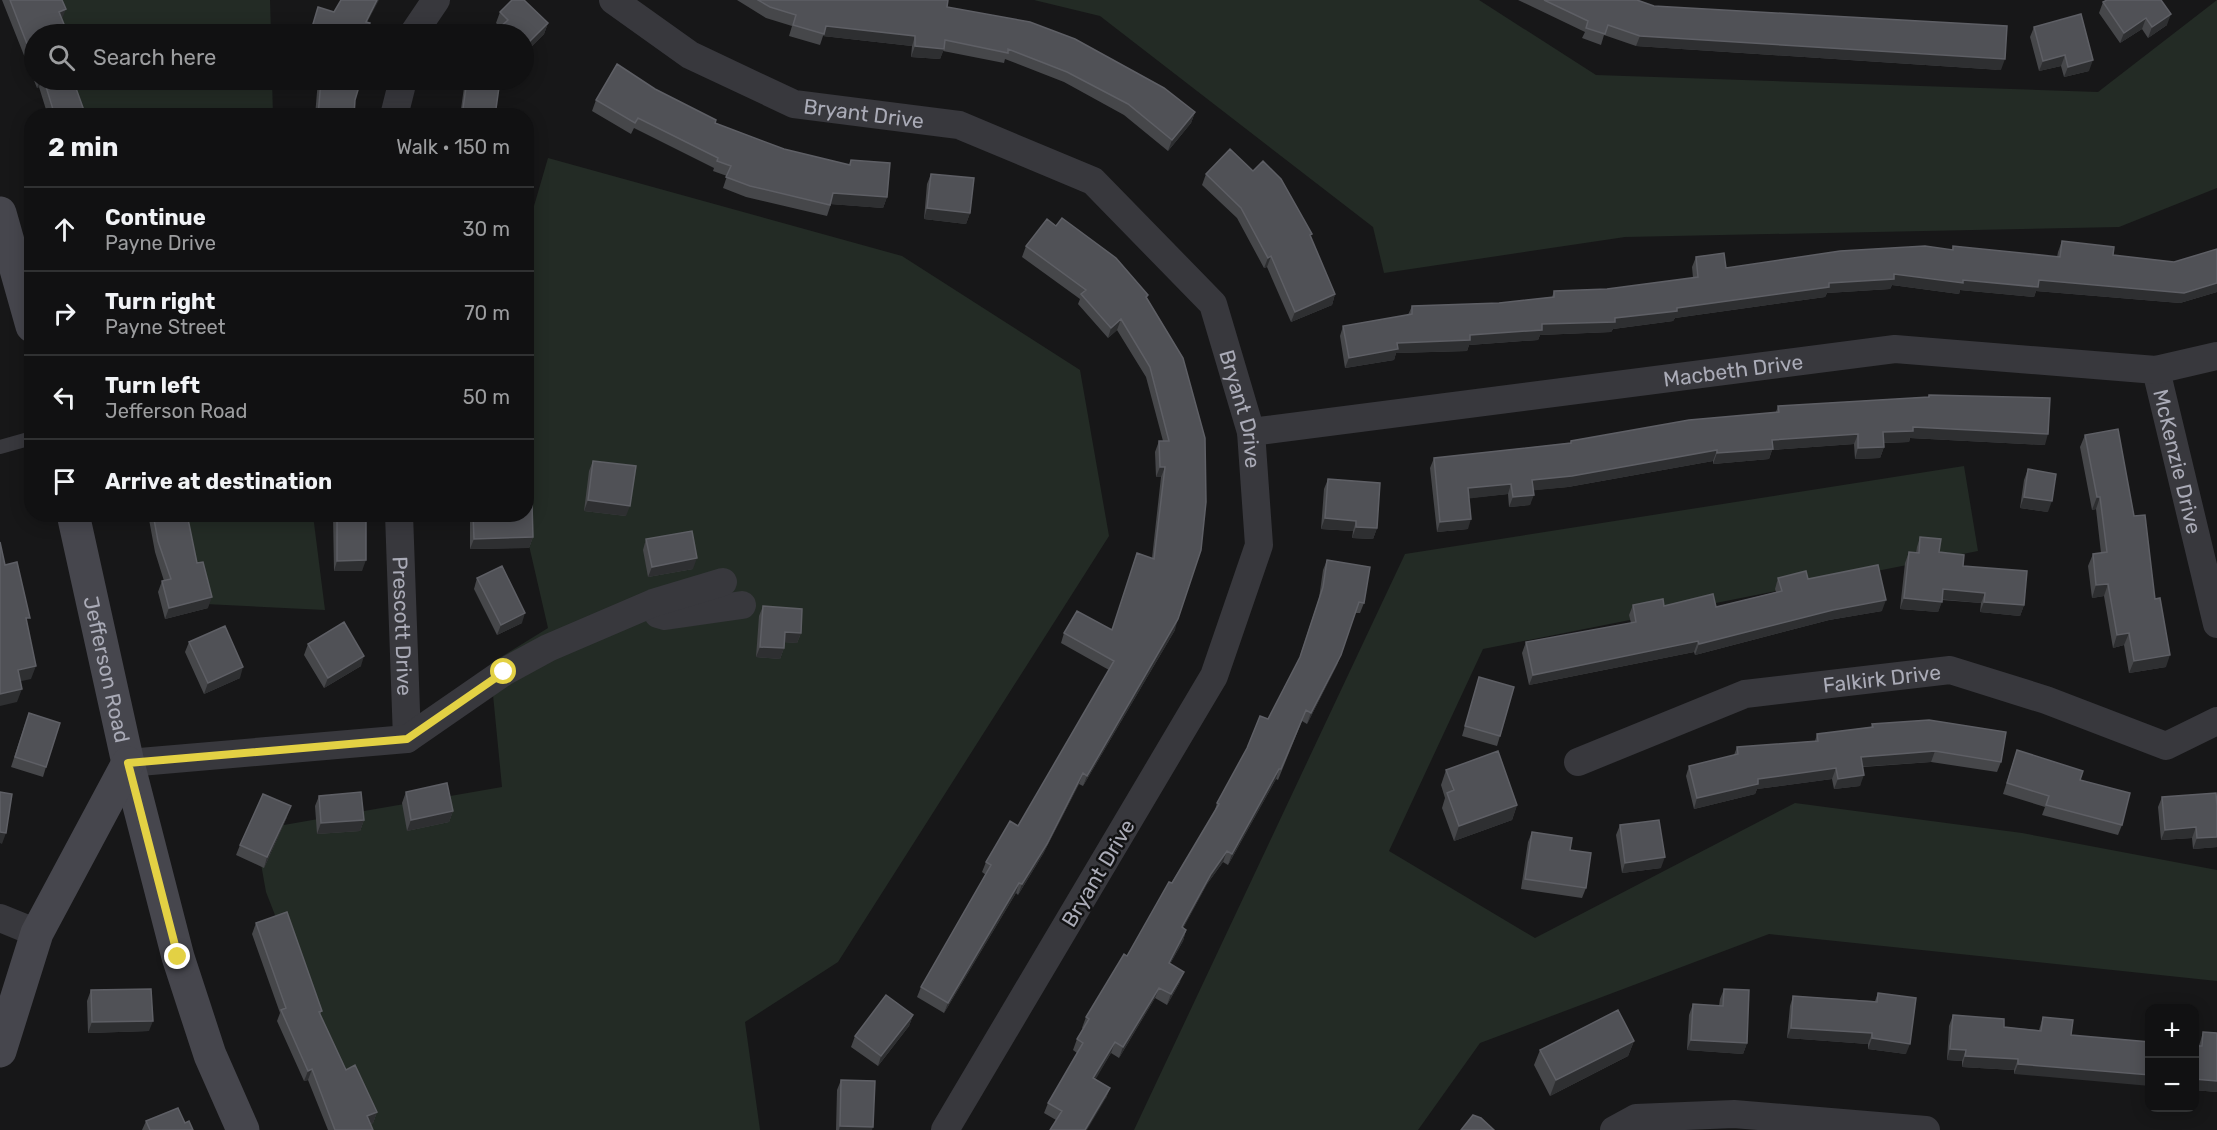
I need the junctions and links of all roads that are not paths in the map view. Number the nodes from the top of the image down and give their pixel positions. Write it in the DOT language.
graph roads {
  1 [pos="436,0"];
  2 [pos="613,0"];
  3 [pos="420,24"];
  4 [pos="400,90"];
  5 [pos="396,108"];
  6 [pos="0,213"];
  7 [pos="24,298"];
  8 [pos="2217,356"];
  9 [pos="2156,370"];
  10 [pos="1251,432"];
  11 [pos="24,440"];
  12 [pos="0,447"];
  13 [pos="75,522"];
  14 [pos="399,522"];
  15 [pos="723,582"];
  16 [pos="742,606"];
  17 [pos="639,609"];
  18 [pos="2217,624"];
  19 [pos="2217,722"];
  20 [pos="407,739"];
  21 [pos="1578,762"];
  22 [pos="128,763"];
  23 [pos="0,918"];
  24 [pos="37,933"];
  25 [pos="0,1051"];
  26 [pos="243,1130"];
  27 [pos="945,1130"];
  28 [pos="1614,1130"];
  29 [pos="1926,1130"];
  1 -- 3 [label="street"];
  2 -- 10 [label="street, Bryant Drive"];
  4 -- 5 [label="street"];
  6 -- 7 [label="street"];
  8 -- 9 [label="street, Macbeth Drive"];
  9 -- 10 [label="street, Macbeth Drive"];
  9 -- 18 [label="street, McKenzie Drive"];
  10 -- 27 [label="street, Bryant Drive"];
  11 -- 12 [label="lane"];
  13 -- 22 [label="street, Jefferson Road"];
  14 -- 20 [label="street, Prescott Drive"];
  15 -- 17 [label="street"];
  16 -- 17 [label="street"];
  17 -- 20 [label="street"];
  19 -- 21 [label="street, Falkirk Drive"];
  20 -- 22 [label="street"];
  22 -- 24 [label="street"];
  22 -- 26 [label="street, Jefferson Road"];
  23 -- 24 [label="street"];
  24 -- 25 [label="street"];
  28 -- 29 [label="street"];
}
